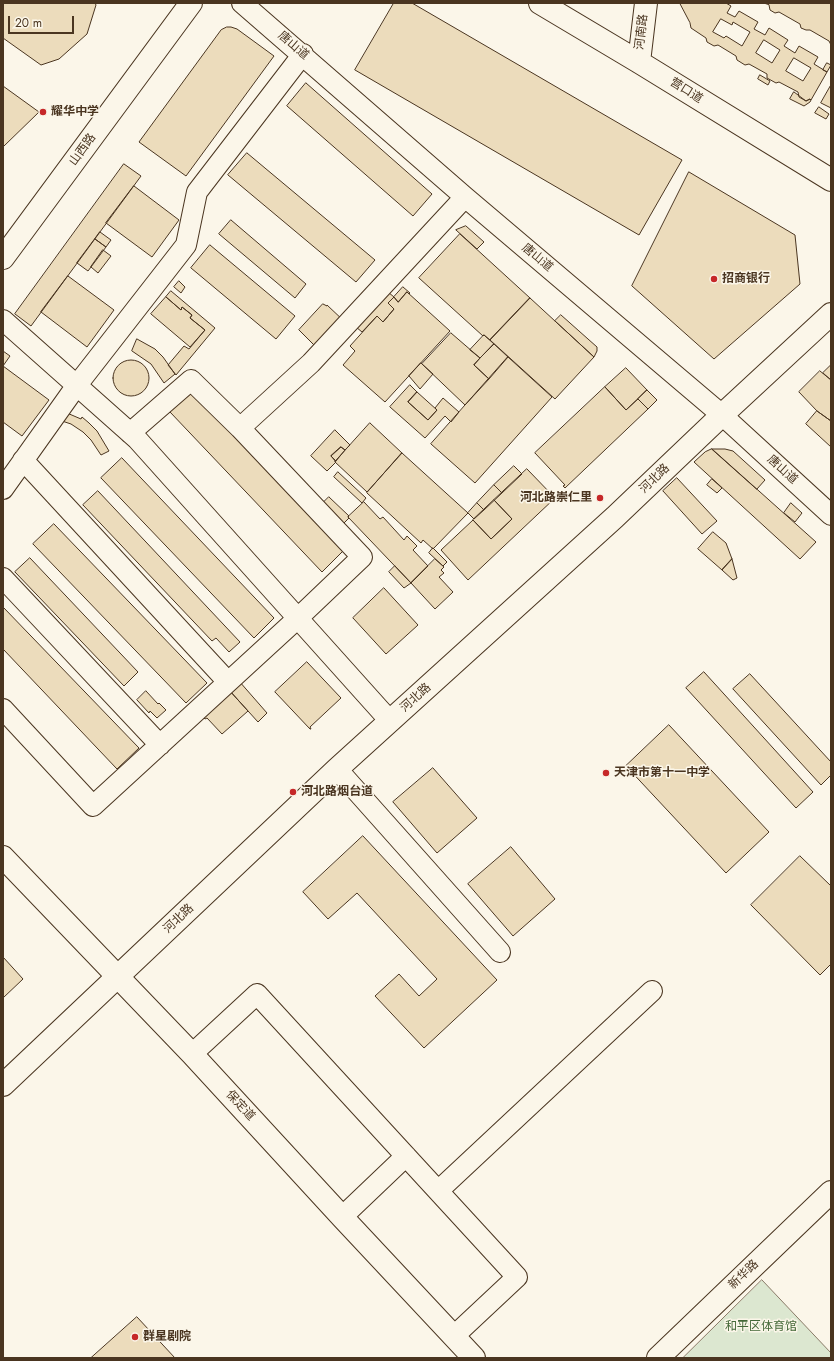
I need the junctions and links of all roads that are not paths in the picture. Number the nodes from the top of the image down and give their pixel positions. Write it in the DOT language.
graph roads {
  1 [pos="191,3"];
  2 [pos="242,3"];
  3 [pos="540,3"];
  4 [pos="646,3"];
  5 [pos="303,54"];
  6 [pos="639,62"];
  7 [pos="831,180"];
  8 [pos="465,197"];
  9 [pos="3,258"];
  10 [pos="831,314"];
  11 [pos="3,320"];
  12 [pos="76,385"];
  13 [pos="722,415"];
  14 [pos="240,428"];
  15 [pos="130,433"];
  16 [pos="23,460"];
  17 [pos="3,489"];
  18 [pos="831,515"];
  19 [pos="3,578"];
  20 [pos="298,618"];
  21 [pos="228,682"];
  22 [pos="3,709"];
  23 [pos="390,721"];
  24 [pos="160,745"];
  25 [pos="337,769"];
  26 [pos="3,857"];
  27 [pos="500,952"];
  28 [pos="118,976"];
  29 [pos="652,991"];
  30 [pos="192,1054"];
  31 [pos="3,1085"];
  32 [pos="406,1156"];
  33 [pos="438,1191"];
  34 [pos="831,1192"];
  35 [pos="342,1217"];
  36 [pos="454,1336"];
  37 [pos="474,1358"];
  38 [pos="658,1358"];
  1 -- 9 [label="street, 山西路"];
  2 -- 5 [label="street, 唐山道"];
  3 -- 6 [label="street, 营口道"];
  4 -- 6 [label="street, 河南路"];
  5 -- 8 [label="street, 唐山道"];
  5 -- 12 [label="street"];
  6 -- 7 [label="street, 营口道"];
  8 -- 13 [label="street, 唐山道"];
  8 -- 14 [label="street"];
  10 -- 13 [label="street, 河北路"];
  11 -- 12 [label="street"];
  12 -- 15 [label="street"];
  12 -- 16 [label="street"];
  13 -- 18 [label="street, 唐山道"];
  13 -- 23 [label="street, 河北路"];
  14 -- 15 [label="street"];
  14 -- 20 [label="street"];
  15 -- 20 [label="street"];
  16 -- 17 [label="street"];
  16 -- 21 [label="street"];
  19 -- 24 [label="street"];
  20 -- 21 [label="street"];
  20 -- 23 [label="street"];
  21 -- 24 [label="street"];
  22 -- 24 [label="street"];
  23 -- 25 [label="street, 河北路"];
  25 -- 27 [label="street"];
  25 -- 28 [label="street, 河北路"];
  26 -- 28 [label="street, 保定道"];
  28 -- 30 [label="street, 保定道"];
  28 -- 31 [label="street, 河北路"];
  29 -- 33 [label="street"];
  30 -- 32 [label="street"];
  30 -- 35 [label="street, 保定道"];
  32 -- 33 [label="street"];
  32 -- 35 [label="street"];
  33 -- 36 [label="street"];
  34 -- 38 [label="street, 新华路"];
  35 -- 36 [label="street, 保定道"];
  36 -- 37 [label="street, 保定道"];
}
